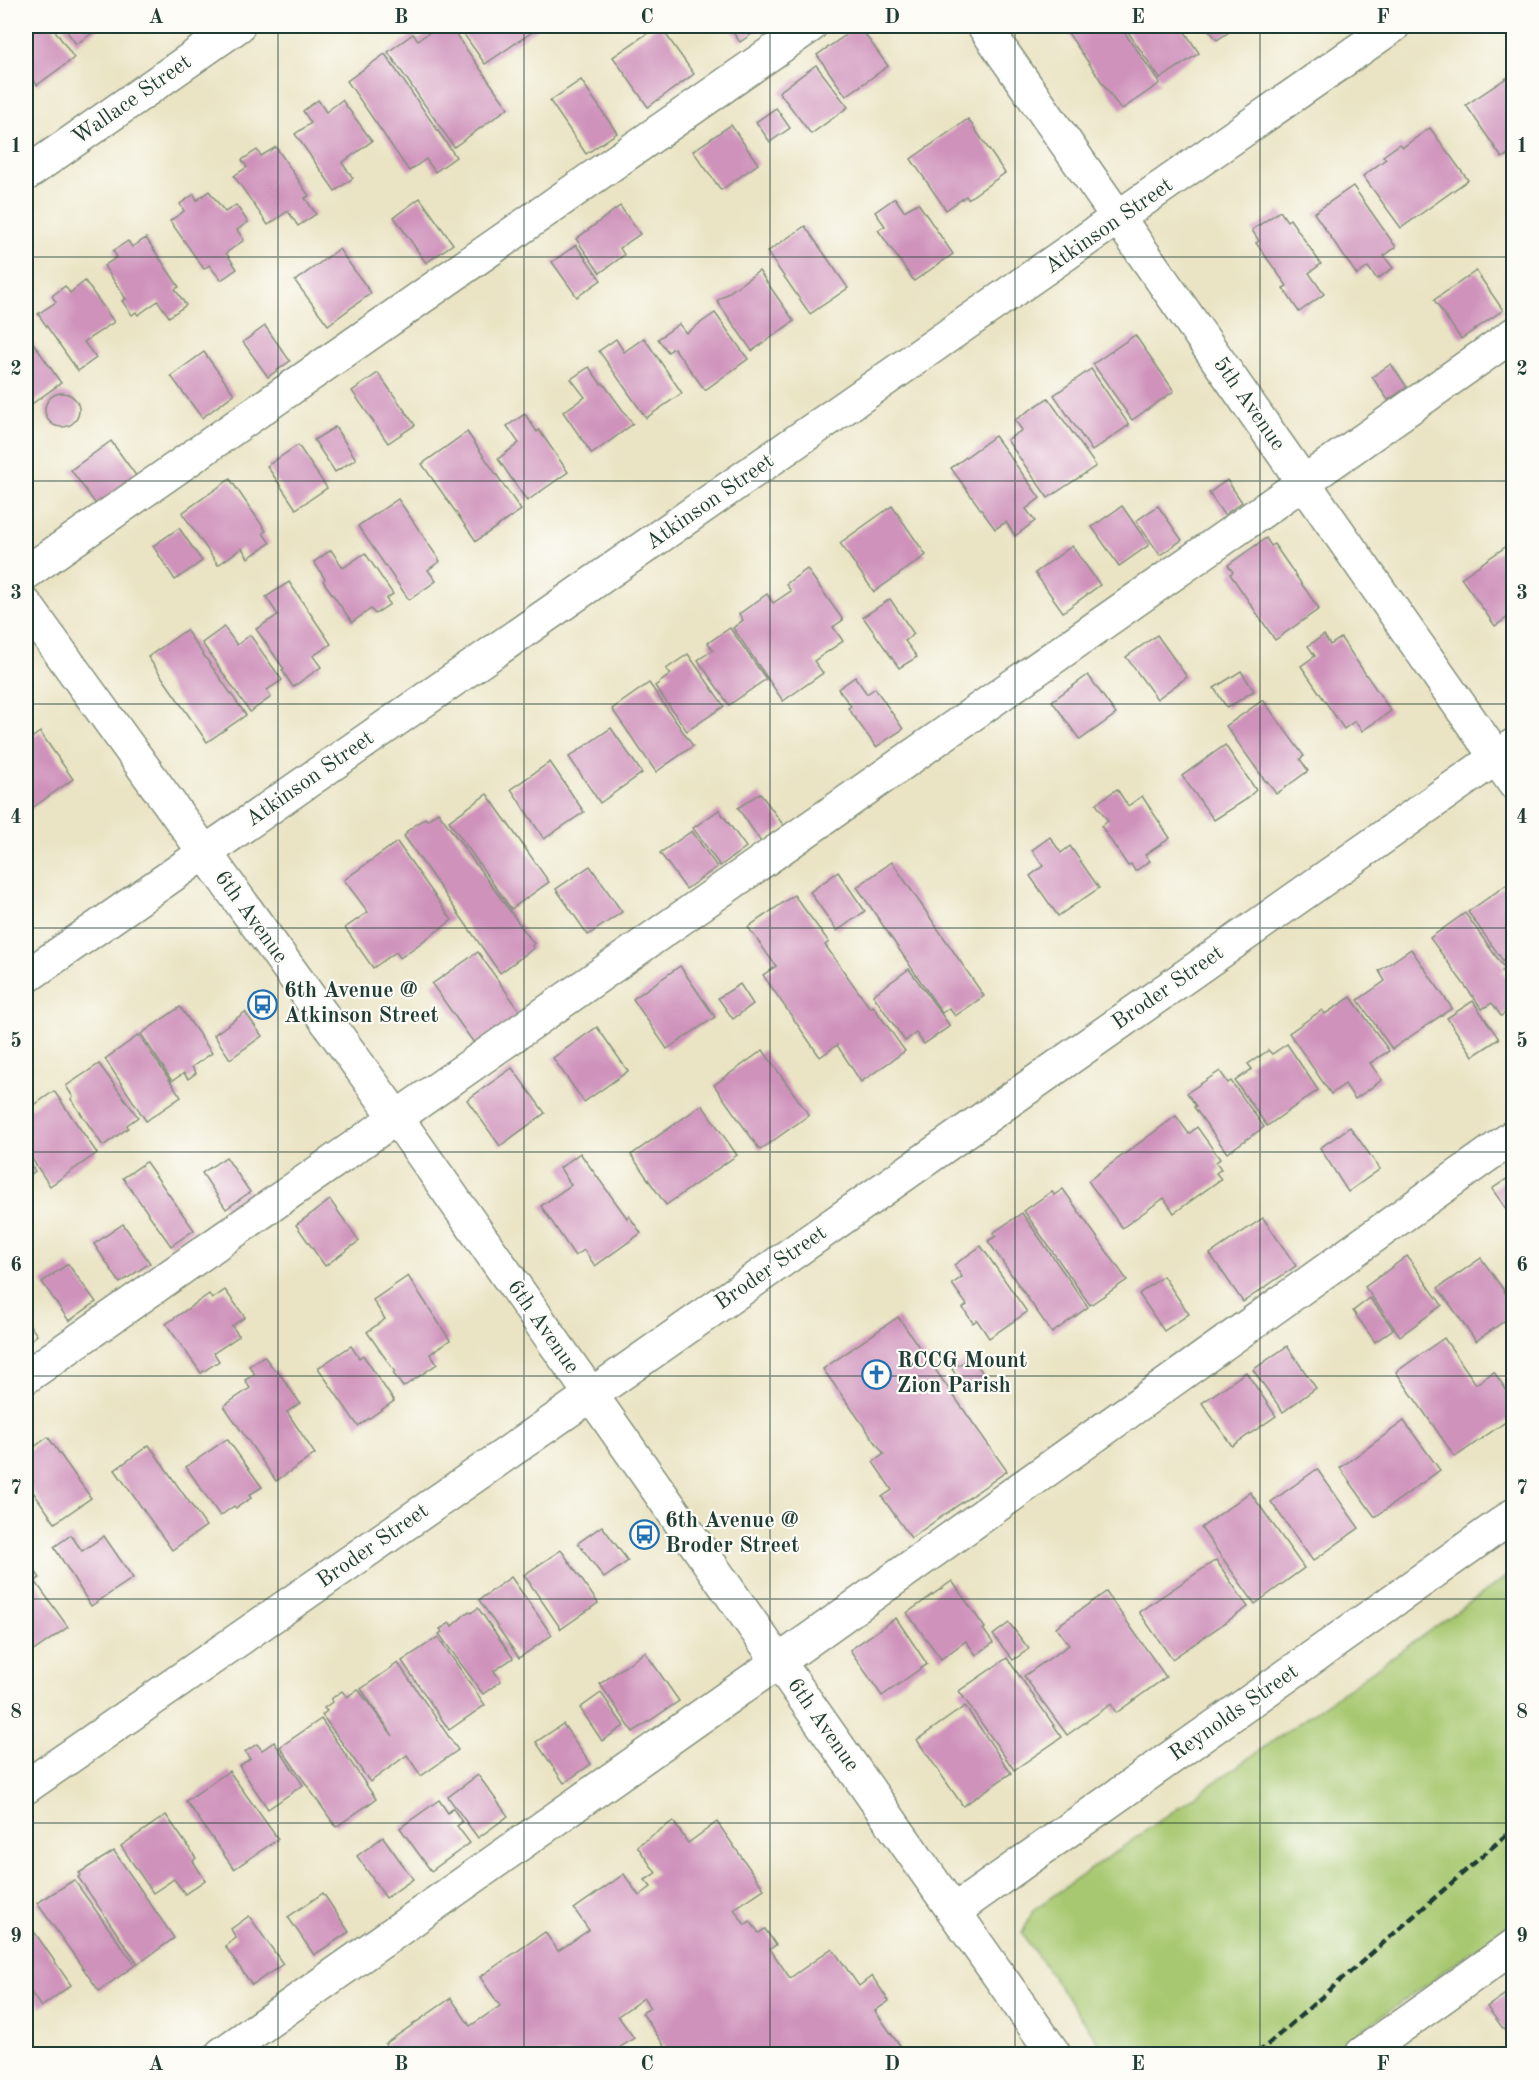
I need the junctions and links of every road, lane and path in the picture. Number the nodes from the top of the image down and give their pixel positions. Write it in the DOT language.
graph roads {
  1 [pos="238,26"];
  2 [pos="810,26"];
  3 [pos="984,26"];
  4 [pos="1393,26"];
  5 [pos="26,174"];
  6 [pos="1119,219"];
  7 [pos="1514,334"];
  8 [pos="1304,482"];
  9 [pos="26,573"];
  10 [pos="26,604"];
  11 [pos="1508,762"];
  12 [pos="204,852"];
  13 [pos="26,977"];
  14 [pos="396,1117"];
  15 [pos="1514,1136"];
  16 [pos="26,1377"];
  17 [pos="591,1395"];
  18 [pos="1514,1515"];
  19 [pos="778,1662"];
  20 [pos="26,1787"];
  21 [pos="954,1911"];
  22 [pos="1514,1946"];
  23 [pos="222,2055"];
  24 [pos="1054,2055"];
  25 [pos="1362,2055"];
  1 -- 5 [label="street, Wallace Street"];
  2 -- 9 [label="street"];
  3 -- 6 [label="street, 5th Avenue"];
  4 -- 6 [label="street, Atkinson Street"];
  6 -- 8 [label="street, 5th Avenue"];
  6 -- 12 [label="street, Atkinson Street"];
  7 -- 8 [label="street"];
  8 -- 11 [label="street, 5th Avenue"];
  8 -- 14 [label="street"];
  10 -- 12 [label="street, 6th Avenue"];
  11 -- 17 [label="street, Broder Street"];
  12 -- 13 [label="street, Atkinson Street"];
  12 -- 14 [label="street, 6th Avenue"];
  14 -- 16 [label="street"];
  14 -- 17 [label="street, 6th Avenue"];
  15 -- 19 [label="street"];
  17 -- 19 [label="street, 6th Avenue"];
  17 -- 20 [label="street, Broder Street"];
  18 -- 21 [label="street, Reynolds Street"];
  19 -- 21 [label="street, 6th Avenue"];
  19 -- 23 [label="street"];
  21 -- 24 [label="street, 6th Avenue"];
  22 -- 25 [label="street"];
}
